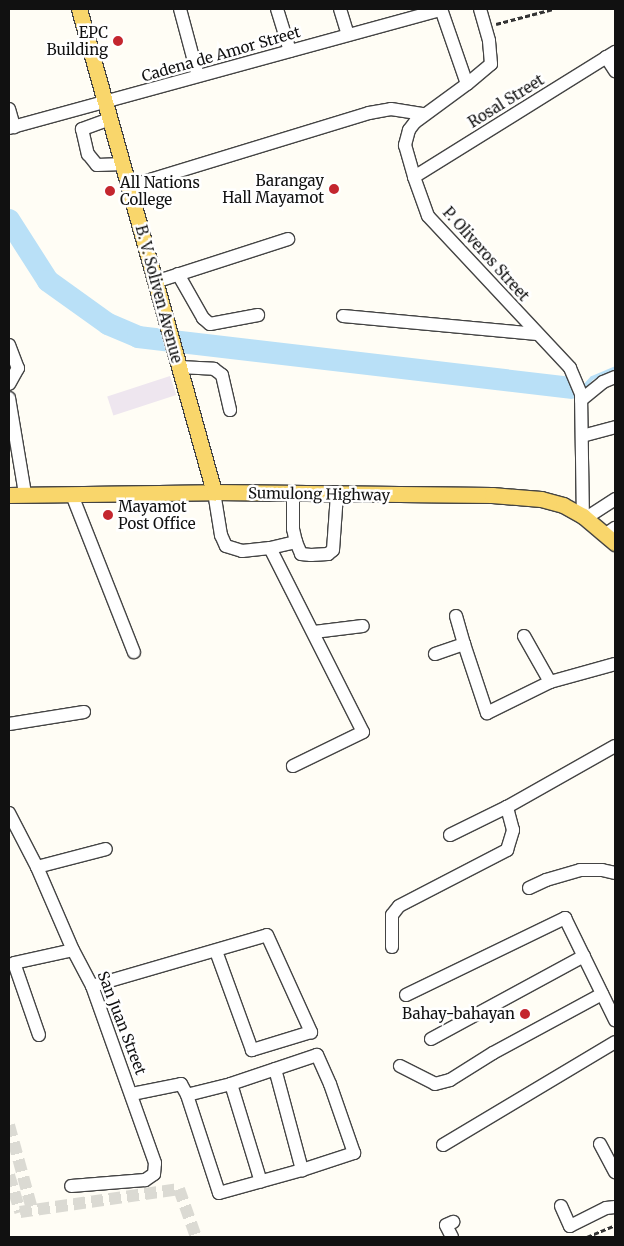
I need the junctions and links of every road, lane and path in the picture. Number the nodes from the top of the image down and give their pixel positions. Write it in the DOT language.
graph roads {
  1 [pos="79,9"];
  2 [pos="180,9"];
  3 [pos="277,9"];
  4 [pos="340,9"];
  5 [pos="441,9"];
  6 [pos="480,9"];
  7 [pos="553,9"];
  8 [pos="422,12"];
  9 [pos="485,27"];
  10 [pos="348,36"];
  11 [pos="290,51"];
  12 [pos="611,54"];
  13 [pos="615,71"];
  14 [pos="198,76"];
  15 [pos="467,84"];
  16 [pos="106,103"];
  17 [pos="9,109"];
  18 [pos="77,111"];
  19 [pos="424,114"];
  20 [pos="110,119"];
  21 [pos="11,127"];
  22 [pos="82,129"];
  23 [pos="124,164"];
  24 [pos="414,177"];
  25 [pos="130,186"];
  26 [pos="288,239"];
  27 [pos="178,274"];
  28 [pos="155,282"];
  29 [pos="258,315"];
  30 [pos="343,316"];
  31 [pos="537,334"];
  32 [pos="9,345"];
  33 [pos="177,361"];
  34 [pos="615,377"];
  35 [pos="9,384"];
  36 [pos="581,397"];
  37 [pos="9,398"];
  38 [pos="230,410"];
  39 [pos="615,427"];
  40 [pos="582,436"];
  41 [pos="214,492"];
  42 [pos="293,493"];
  43 [pos="25,494"];
  44 [pos="338,494"];
  45 [pos="9,495"];
  46 [pos="72,495"];
  47 [pos="615,499"];
  48 [pos="585,517"];
  49 [pos="612,535"];
  50 [pos="296,542"];
  51 [pos="270,548"];
  52 [pos="456,616"];
  53 [pos="363,626"];
  54 [pos="314,632"];
  55 [pos="524,636"];
  56 [pos="464,644"];
  57 [pos="134,652"];
  58 [pos="434,654"];
  59 [pos="615,664"];
  60 [pos="550,682"];
  61 [pos="84,712"];
  62 [pos="9,724"];
  63 [pos="615,746"];
  64 [pos="293,766"];
  65 [pos="507,807"];
  66 [pos="9,813"];
  67 [pos="450,836"];
  68 [pos="106,849"];
  69 [pos="37,867"];
  70 [pos="615,873"];
  71 [pos="529,888"];
  72 [pos="392,947"];
  73 [pos="73,950"];
  74 [pos="216,950"];
  75 [pos="584,956"];
  76 [pos="92,986"];
  77 [pos="602,994"];
  78 [pos="406,995"];
  79 [pos="615,1020"];
  80 [pos="39,1035"];
  81 [pos="431,1039"];
  82 [pos="615,1042"];
  83 [pos="400,1066"];
  84 [pos="275,1069"];
  85 [pos="231,1084"];
  86 [pos="132,1094"];
  87 [pos="187,1096"];
  88 [pos="600,1144"];
  89 [pos="444,1145"];
  90 [pos="302,1170"];
  91 [pos="615,1172"];
  92 [pos="261,1182"];
  93 [pos="71,1186"];
  94 [pos="562,1206"];
  95 [pos="615,1207"];
  96 [pos="453,1222"];
  97 [pos="615,1224"];
  98 [pos="452,1237"];
  99 [pos="587,1237"];
  1 -- 16 [label="main road, B. V. Soliven Avenue"];
  2 -- 14 [label="street"];
  3 -- 11 [label="street"];
  4 -- 10 [label="street"];
  5 -- 8 [label="street, Cadena de Amor Street"];
  5 -- 15 [label="street"];
  6 -- 9 [label="street, P. Oliveros Street"];
  7 -- 9 [label="path"];
  8 -- 10 [label="street, Cadena de Amor Street"];
  9 -- 15 [label="street, P. Oliveros Street"];
  10 -- 11 [label="street, Cadena de Amor Street"];
  11 -- 14 [label="street, Cadena de Amor Street"];
  12 -- 13 [label="street"];
  12 -- 24 [label="street, Rosal Street"];
  14 -- 16 [label="street, Cadena de Amor Street"];
  15 -- 19 [label="street, P. Oliveros Street"];
  16 -- 18 [label="street, Cadena de Amor Street"];
  16 -- 20 [label="main road, B. V. Soliven Avenue"];
  17 -- 21 [label="street"];
  18 -- 21 [label="street, Cadena de Amor Street"];
  18 -- 22 [label="street"];
  19 -- 24 [label="street, P. Oliveros Street"];
  19 -- 25 [label="street"];
  20 -- 22 [label="street"];
  20 -- 23 [label="main road, B. V. Soliven Avenue"];
  22 -- 23 [label="street"];
  23 -- 25 [label="main road, B. V. Soliven Avenue"];
  24 -- 31 [label="street, P. Oliveros Street"];
  25 -- 28 [label="main road, B. V. Soliven Avenue"];
  26 -- 27 [label="street"];
  27 -- 28 [label="street"];
  27 -- 29 [label="street"];
  28 -- 33 [label="main road, B. V. Soliven Avenue"];
  30 -- 31 [label="street"];
  31 -- 36 [label="street, P. Oliveros Street"];
  32 -- 35 [label="street"];
  33 -- 38 [label="street"];
  33 -- 41 [label="main road, B. V. Soliven Avenue"];
  34 -- 36 [label="street"];
  36 -- 40 [label="street, P. Oliveros Street"];
  37 -- 43 [label="street"];
  39 -- 40 [label="street"];
  40 -- 48 [label="street, P. Oliveros Street"];
  41 -- 42 [label="main road, Sumulong Highway"];
  41 -- 46 [label="main road, Sumulong Highway"];
  41 -- 51 [label="street"];
  42 -- 44 [label="main road, Sumulong Highway"];
  42 -- 50 [label="street"];
  43 -- 45 [label="main road, Sumulong Highway"];
  43 -- 46 [label="main road, Sumulong Highway"];
  44 -- 48 [label="main road, Sumulong Highway"];
  44 -- 50 [label="street"];
  46 -- 57 [label="street"];
  47 -- 48 [label="street"];
  48 -- 49 [label="main road, Sumulong Highway"];
  50 -- 51 [label="street"];
  51 -- 54 [label="street"];
  52 -- 56 [label="street"];
  53 -- 54 [label="street"];
  54 -- 64 [label="street"];
  55 -- 60 [label="street"];
  56 -- 58 [label="street"];
  56 -- 60 [label="street"];
  59 -- 60 [label="street"];
  61 -- 62 [label="street"];
  63 -- 65 [label="street"];
  65 -- 67 [label="street"];
  65 -- 72 [label="street"];
  66 -- 69 [label="street, San Juan Street"];
  68 -- 69 [label="street"];
  69 -- 73 [label="street, San Juan Street"];
  70 -- 71 [label="street"];
  73 -- 76 [label="street, San Juan Street"];
  73 -- 80 [label="street"];
  74 -- 74 [label="street"];
  74 -- 76 [label="street"];
  75 -- 77 [label="street"];
  75 -- 78 [label="street"];
  75 -- 81 [label="street"];
  76 -- 86 [label="street, San Juan Street"];
  77 -- 79 [label="street"];
  77 -- 83 [label="street"];
  82 -- 89 [label="street"];
  84 -- 85 [label="street"];
  84 -- 90 [label="street"];
  84 -- 90 [label="street"];
  85 -- 87 [label="street"];
  85 -- 92 [label="street"];
  86 -- 87 [label="street"];
  86 -- 93 [label="street, San Juan Street"];
  87 -- 92 [label="street"];
  88 -- 91 [label="street"];
  90 -- 92 [label="street"];
  94 -- 95 [label="street"];
  96 -- 98 [label="street"];
  97 -- 99 [label="path"];
}
